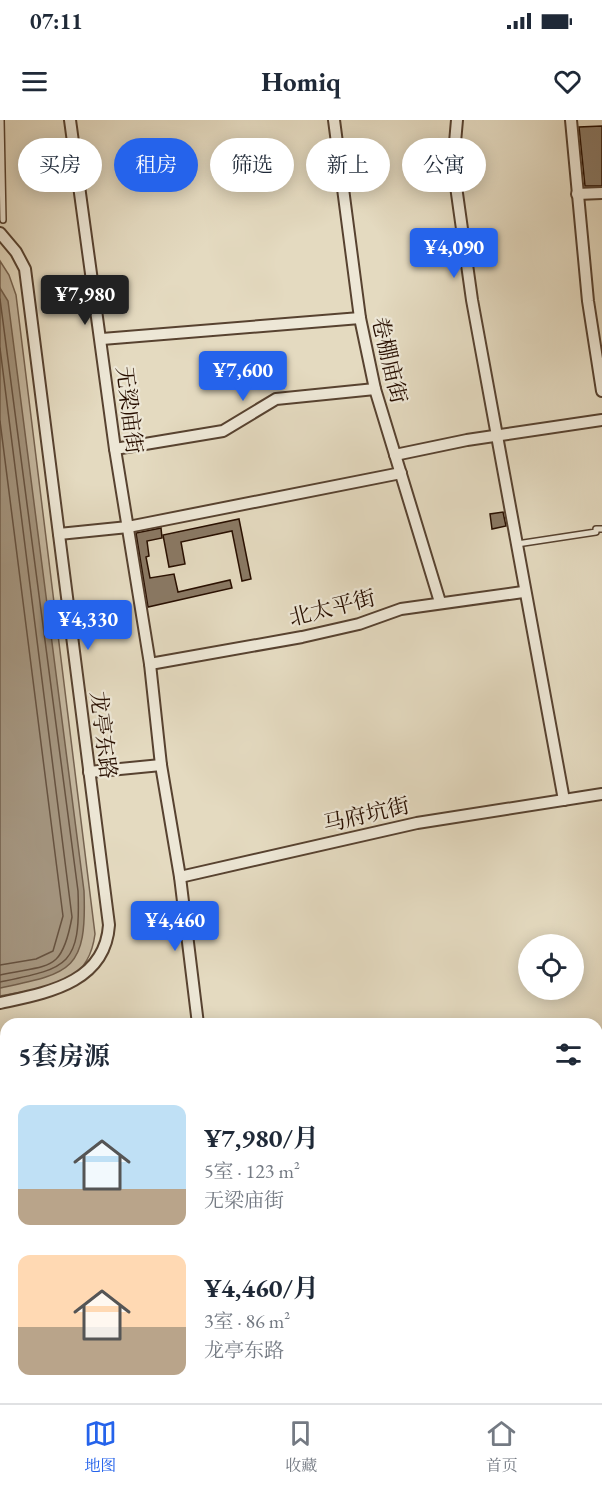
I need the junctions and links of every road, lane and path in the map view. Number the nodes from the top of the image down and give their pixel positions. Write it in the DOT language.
graph roads {
  1 [pos="1,120"];
  2 [pos="70,120"];
  3 [pos="334,120"];
  4 [pos="457,120"];
  5 [pos="571,120"];
  6 [pos="602,193"];
  7 [pos="577,194"];
  8 [pos="3,220"];
  9 [pos="0,233"];
  10 [pos="360,318"];
  11 [pos="102,339"];
  12 [pos="375,388"];
  13 [pos="602,392"];
  14 [pos="602,420"];
  15 [pos="496,436"];
  16 [pos="115,449"];
  17 [pos="395,455"];
  18 [pos="401,472"];
  19 [pos="128,527"];
  20 [pos="602,529"];
  21 [pos="59,534"];
  22 [pos="515,544"];
  23 [pos="524,592"];
  24 [pos="440,602"];
  25 [pos="150,664"];
  26 [pos="161,765"];
  27 [pos="89,772"];
  28 [pos="602,794"];
  29 [pos="564,800"];
  30 [pos="180,877"];
  31 [pos="0,1003"];
  32 [pos="197,1018"];
  1 -- 8 [label="lane"];
  2 -- 11 [label="street, 无梁庙街"];
  3 -- 10 [label="street, 卷棚庙街"];
  4 -- 15 [label="street"];
  5 -- 7 [label="street"];
  6 -- 7 [label="street"];
  7 -- 13 [label="street"];
  9 -- 21 [label="street, 龙亭东路"];
  10 -- 11 [label="street"];
  10 -- 12 [label="street, 卷棚庙街"];
  11 -- 16 [label="street, 无梁庙街"];
  12 -- 16 [label="street"];
  12 -- 17 [label="street, 卷棚庙街"];
  14 -- 15 [label="street"];
  15 -- 17 [label="street"];
  15 -- 22 [label="street"];
  16 -- 19 [label="street, 无梁庙街"];
  17 -- 18 [label="street, 卷棚庙街"];
  18 -- 19 [label="street"];
  18 -- 24 [label="street, 卷棚庙街"];
  19 -- 21 [label="street"];
  19 -- 25 [label="street, 无梁庙街"];
  20 -- 22 [label="lane"];
  21 -- 27 [label="street, 龙亭东路"];
  22 -- 23 [label="street"];
  23 -- 24 [label="street, 北太平街"];
  23 -- 29 [label="street"];
  24 -- 25 [label="street, 北太平街"];
  25 -- 26 [label="street, 无梁庙街"];
  26 -- 27 [label="street"];
  26 -- 30 [label="street, 无梁庙街"];
  27 -- 31 [label="street, 龙亭东路"];
  28 -- 29 [label="street, 马府坑街"];
  29 -- 30 [label="street, 马府坑街"];
  30 -- 32 [label="street, 无梁庙街"];
}
